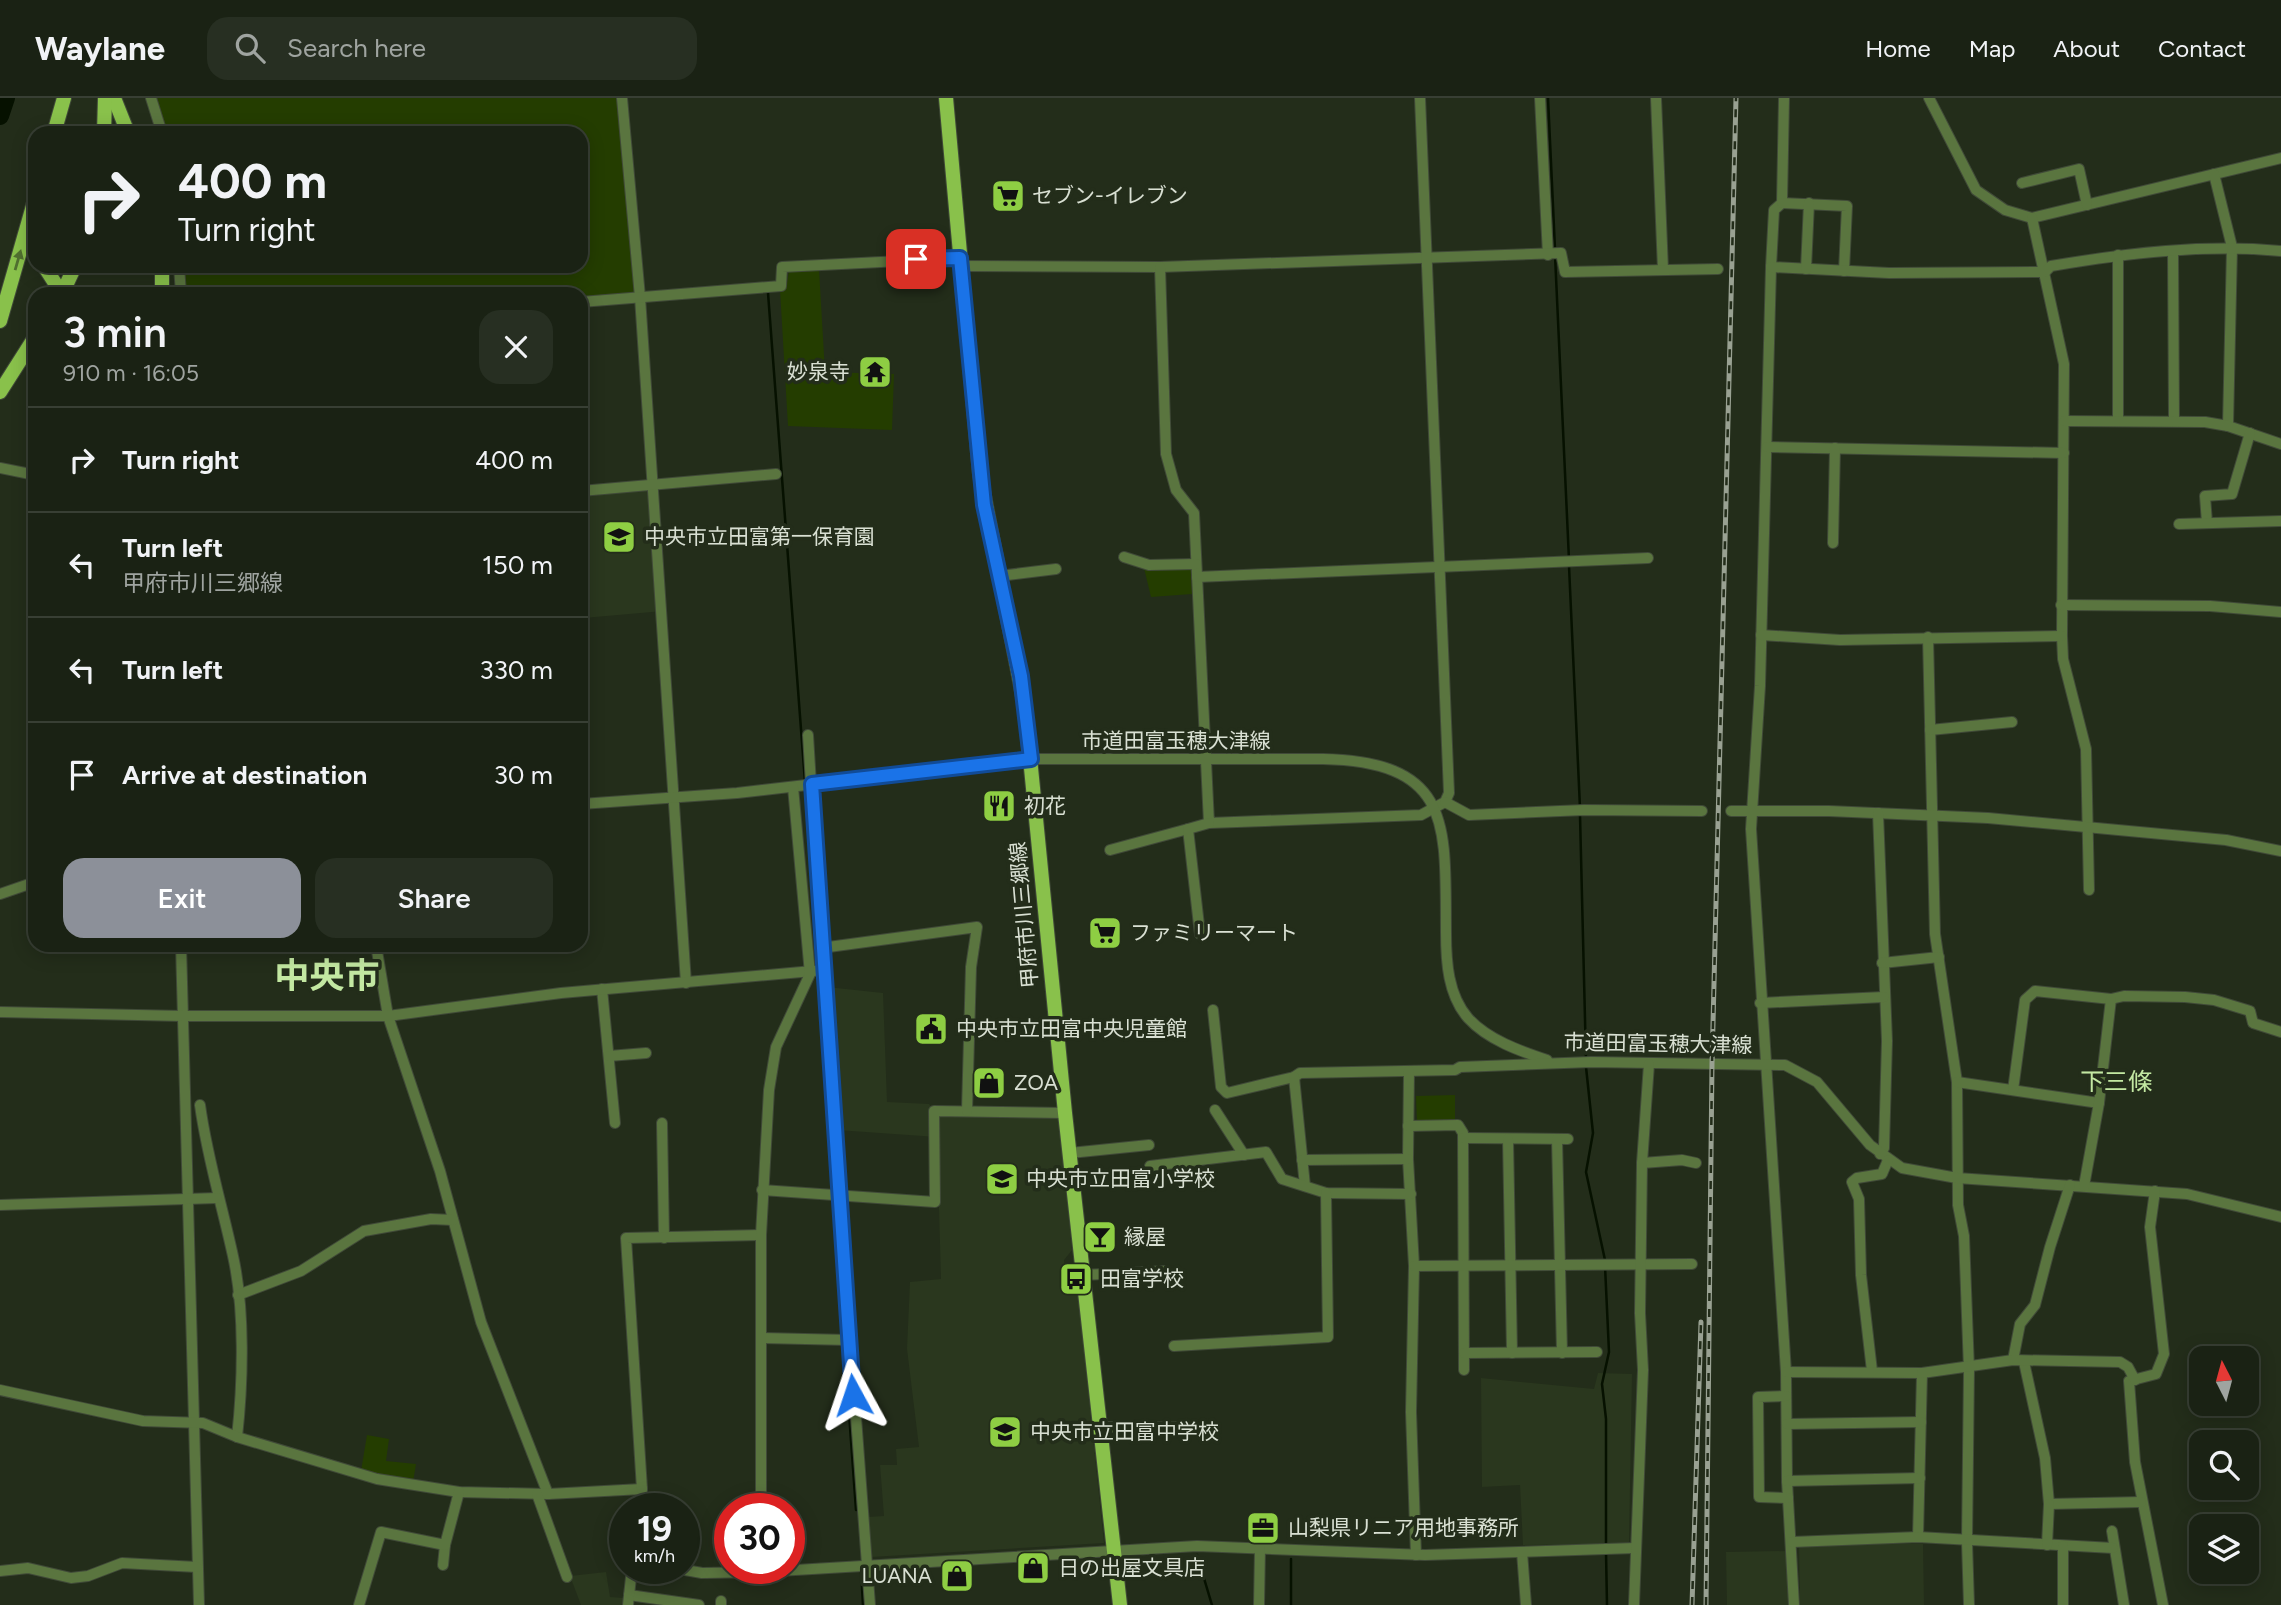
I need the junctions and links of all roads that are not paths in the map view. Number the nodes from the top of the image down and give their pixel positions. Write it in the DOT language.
graph roads {
  1 [pos="64,98"];
  2 [pos="105,98"];
  3 [pos="114,98"];
  4 [pos="150,98"];
  5 [pos="622,98"];
  6 [pos="946,98"];
  7 [pos="1420,98"];
  8 [pos="1540,98"];
  9 [pos="1656,98"];
  10 [pos="1784,98"];
  11 [pos="1929,98"];
  12 [pos="56,126"];
  13 [pos="104,126"];
  14 [pos="125,126"];
  15 [pos="160,126"];
  16 [pos="2281,158"];
  17 [pos="2214,174"];
  18 [pos="2022,183"];
  19 [pos="1782,203"];
  20 [pos="1809,203"];
  21 [pos="2087,205"];
  22 [pos="2032,218"];
  23 [pos="28,223"];
  24 [pos="2232,247"];
  25 [pos="2173,251"];
  26 [pos="2281,251"];
  27 [pos="1548,255"];
  28 [pos="2118,255"];
  29 [pos="1426,257"];
  30 [pos="961,262"];
  31 [pos="1160,267"];
  32 [pos="1771,267"];
  33 [pos="1718,269"];
  34 [pos="1806,269"];
  35 [pos="1663,270"];
  36 [pos="1844,271"];
  37 [pos="2045,272"];
  38 [pos="640,298"];
  39 [pos="588,302"];
  40 [pos="0,321"];
  41 [pos="28,348"];
  42 [pos="0,392"];
  43 [pos="2174,419"];
  44 [pos="2118,420"];
  45 [pos="2064,421"];
  46 [pos="2228,426"];
  47 [pos="2250,433"];
  48 [pos="2281,444"];
  49 [pos="1767,447"];
  50 [pos="1835,448"];
  51 [pos="2064,453"];
  52 [pos="0,468"];
  53 [pos="28,474"];
  54 [pos="776,474"];
  55 [pos="652,485"];
  56 [pos="588,490"];
  57 [pos="2281,521"];
  58 [pos="2207,523"];
  59 [pos="2179,524"];
  60 [pos="1833,543"];
  61 [pos="1124,557"];
  62 [pos="1648,558"];
  63 [pos="1196,564"];
  64 [pos="1441,567"];
  65 [pos="1056,569"];
  66 [pos="999,576"];
  67 [pos="1197,577"];
  68 [pos="2061,605"];
  69 [pos="2281,612"];
  70 [pos="1761,635"];
  71 [pos="2062,636"];
  72 [pos="1928,637"];
  73 [pos="2012,722"];
  74 [pos="1930,730"];
  75 [pos="808,735"];
  76 [pos="1031,759"];
  77 [pos="1206,761"];
  78 [pos="804,785"];
  79 [pos="671,798"];
  80 [pos="1445,802"];
  81 [pos="588,804"];
  82 [pos="1434,810"];
  83 [pos="1702,811"];
  84 [pos="1731,811"];
  85 [pos="1754,812"];
  86 [pos="1878,813"];
  87 [pos="1933,815"];
  88 [pos="1209,822"];
  89 [pos="2088,828"];
  90 [pos="1188,829"];
  91 [pos="1110,850"];
  92 [pos="2281,851"];
  93 [pos="28,884"];
  94 [pos="2089,890"];
  95 [pos="0,894"];
  96 [pos="1200,934"];
  97 [pos="821,948"];
  98 [pos="181,952"];
  99 [pos="377,952"];
  100 [pos="1939,957"];
  101 [pos="1882,963"];
  102 [pos="818,972"];
  103 [pos="686,983"];
  104 [pos="601,989"];
  105 [pos="1884,998"];
  106 [pos="2111,999"];
  107 [pos="1760,1003"];
  108 [pos="1213,1010"];
  109 [pos="0,1012"];
  110 [pos="183,1016"];
  111 [pos="388,1016"];
  112 [pos="2281,1032"];
  113 [pos="646,1053"];
  114 [pos="609,1056"];
  115 [pos="1554,1063"];
  116 [pos="1649,1064"];
  117 [pos="1764,1064"];
  118 [pos="1409,1071"];
  119 [pos="1294,1077"];
  120 [pos="1957,1082"];
  121 [pos="2013,1090"];
  122 [pos="2099,1103"];
  123 [pos="200,1105"];
  124 [pos="1215,1110"];
  125 [pos="967,1111"];
  126 [pos="1065,1113"];
  127 [pos="615,1123"];
  128 [pos="662,1123"];
  129 [pos="1408,1126"];
  130 [pos="1462,1138"];
  131 [pos="1508,1139"];
  132 [pos="1149,1145"];
  133 [pos="1070,1153"];
  134 [pos="1244,1155"];
  135 [pos="1884,1157"];
  136 [pos="1408,1158"];
  137 [pos="1302,1160"];
  138 [pos="1642,1163"];
  139 [pos="1696,1163"];
  140 [pos="1150,1166"];
  141 [pos="1957,1178"];
  142 [pos="2070,1185"];
  143 [pos="1305,1186"];
  144 [pos="2084,1186"];
  145 [pos="762,1190"];
  146 [pos="2155,1191"];
  147 [pos="1326,1193"];
  148 [pos="1410,1194"];
  149 [pos="835,1195"];
  150 [pos="217,1198"];
  151 [pos="186,1199"];
  152 [pos="0,1205"];
  153 [pos="2281,1217"];
  154 [pos="453,1220"];
  155 [pos="761,1235"];
  156 [pos="664,1238"];
  157 [pos="1640,1264"];
  158 [pos="1692,1264"];
  159 [pos="1511,1265"];
  160 [pos="1561,1265"];
  161 [pos="1415,1266"];
  162 [pos="1463,1266"];
  163 [pos="1166,1271"];
  164 [pos="1083,1275"];
  165 [pos="238,1295"];
  166 [pos="761,1338"];
  167 [pos="845,1340"];
  168 [pos="1174,1346"];
  169 [pos="1597,1352"];
  170 [pos="1464,1353"];
  171 [pos="1512,1353"];
  172 [pos="1562,1353"];
  173 [pos="2019,1361"];
  174 [pos="1969,1369"];
  175 [pos="1464,1370"];
  176 [pos="1872,1371"];
  177 [pos="1786,1372"];
  178 [pos="1922,1373"];
  179 [pos="2135,1380"];
  180 [pos="0,1391"];
  181 [pos="1786,1396"];
  182 [pos="1921,1422"];
  183 [pos="194,1423"];
  184 [pos="1787,1424"];
  185 [pos="1099,1427"];
  186 [pos="1180,1427"];
  187 [pos="237,1437"];
  188 [pos="1920,1478"];
  189 [pos="1787,1481"];
  190 [pos="642,1489"];
  191 [pos="459,1492"];
  192 [pos="642,1493"];
  193 [pos="761,1493"];
  194 [pos="543,1494"];
  195 [pos="1788,1498"];
  196 [pos="2141,1502"];
  197 [pos="2049,1504"];
  198 [pos="2112,1531"];
  199 [pos="1918,1536"];
  200 [pos="1792,1542"];
  201 [pos="1967,1542"];
  202 [pos="445,1545"];
  203 [pos="2048,1545"];
  204 [pos="2063,1546"];
  205 [pos="1260,1548"];
  206 [pos="1635,1548"];
  207 [pos="2113,1548"];
  208 [pos="1114,1551"];
  209 [pos="1522,1552"];
  210 [pos="1416,1555"];
  211 [pos="443,1565"];
  212 [pos="862,1565"];
  213 [pos="197,1567"];
  214 [pos="805,1568"];
  215 [pos="0,1571"];
  216 [pos="567,1577"];
  217 [pos="629,1600"];
  218 [pos="199,1605"];
  219 [pos="359,1605"];
  220 [pos="699,1605"];
  221 [pos="870,1605"];
  222 [pos="1120,1605"];
  223 [pos="1259,1605"];
  224 [pos="1526,1605"];
  225 [pos="1634,1605"];
  226 [pos="1794,1605"];
  227 [pos="1969,1605"];
  228 [pos="2063,1605"];
  229 [pos="2124,1605"];
  230 [pos="2163,1605"];
  1 -- 12 [label="main road"];
  2 -- 13 [label="main road"];
  3 -- 14 [label="main road"];
  4 -- 15 [label="street"];
  5 -- 38 [label="street"];
  6 -- 30 [label="main road, 甲府市川三郷線"];
  7 -- 29 [label="street"];
  8 -- 27 [label="street"];
  9 -- 35 [label="street"];
  10 -- 19 [label="street"];
  11 -- 22 [label="street"];
  16 -- 17 [label="street"];
  17 -- 21 [label="street"];
  17 -- 24 [label="street"];
  18 -- 21 [label="street"];
  19 -- 20 [label="street"];
  19 -- 32 [label="street"];
  20 -- 34 [label="street"];
  20 -- 36 [label="street"];
  21 -- 22 [label="street"];
  22 -- 37 [label="street"];
  40 -- 23 [label="main road, one-way"];
  24 -- 25 [label="street"];
  24 -- 26 [label="street"];
  24 -- 46 [label="street"];
  25 -- 28 [label="street"];
  25 -- 43 [label="street"];
  27 -- 29 [label="street"];
  27 -- 35 [label="street"];
  28 -- 37 [label="street"];
  28 -- 44 [label="street"];
  29 -- 31 [label="street"];
  29 -- 64 [label="street"];
  30 -- 31 [label="street"];
  30 -- 38 [label="street"];
  30 -- 66 [label="main road, 甲府市川三郷線"];
  31 -- 63 [label="street"];
  32 -- 34 [label="street"];
  32 -- 49 [label="street"];
  33 -- 35 [label="street"];
  34 -- 36 [label="street"];
  36 -- 37 [label="street"];
  37 -- 45 [label="street"];
  38 -- 39 [label="street"];
  38 -- 55 [label="street"];
  41 -- 42 [label="main road"];
  43 -- 44 [label="street"];
  43 -- 46 [label="street"];
  44 -- 45 [label="street"];
  45 -- 51 [label="street"];
  46 -- 47 [label="street"];
  47 -- 48 [label="street"];
  47 -- 58 [label="street"];
  49 -- 50 [label="street"];
  49 -- 70 [label="street"];
  50 -- 51 [label="street"];
  50 -- 60 [label="street"];
  51 -- 68 [label="street"];
  52 -- 53 [label="street"];
  54 -- 55 [label="street"];
  55 -- 56 [label="street"];
  55 -- 79 [label="street"];
  57 -- 58 [label="street"];
  58 -- 59 [label="street"];
  61 -- 63 [label="street"];
  62 -- 64 [label="street"];
  63 -- 67 [label="street"];
  64 -- 67 [label="street"];
  64 -- 80 [label="street"];
  65 -- 66 [label="street"];
  66 -- 76 [label="main road, 甲府市川三郷線"];
  67 -- 77 [label="street"];
  68 -- 69 [label="street"];
  68 -- 71 [label="street"];
  70 -- 72 [label="street"];
  70 -- 85 [label="street"];
  71 -- 72 [label="street"];
  71 -- 89 [label="street"];
  72 -- 74 [label="street"];
  73 -- 74 [label="street"];
  74 -- 87 [label="street"];
  75 -- 78 [label="street"];
  76 -- 77 [label="street, 市道田富玉穂大津線"];
  76 -- 78 [label="street, 市道田富玉穂大津線"];
  76 -- 126 [label="main road, 甲府市川三郷線"];
  77 -- 82 [label="street, 市道田富玉穂大津線"];
  77 -- 88 [label="street"];
  78 -- 79 [label="street, 市道田富玉穂大津線"];
  78 -- 97 [label="street"];
  78 -- 102 [label="street"];
  79 -- 81 [label="street, 市道田富玉穂大津線"];
  79 -- 103 [label="street"];
  80 -- 82 [label="street"];
  80 -- 83 [label="street"];
  82 -- 88 [label="street"];
  82 -- 115 [label="street, 市道田富玉穂大津線"];
  84 -- 85 [label="street"];
  85 -- 86 [label="street"];
  85 -- 107 [label="street"];
  86 -- 87 [label="street"];
  86 -- 101 [label="street"];
  87 -- 89 [label="street"];
  87 -- 100 [label="street"];
  88 -- 90 [label="street"];
  89 -- 92 [label="street"];
  89 -- 94 [label="street"];
  90 -- 91 [label="street"];
  90 -- 96 [label="street"];
  93 -- 95 [label="street"];
  97 -- 102 [label="street"];
  97 -- 125 [label="street"];
  98 -- 110 [label="street"];
  99 -- 111 [label="street"];
  100 -- 101 [label="street"];
  100 -- 120 [label="street"];
  101 -- 105 [label="street"];
  102 -- 103 [label="street"];
  102 -- 145 [label="street"];
  102 -- 149 [label="street"];
  103 -- 104 [label="street"];
  104 -- 111 [label="street"];
  104 -- 114 [label="street"];
  105 -- 107 [label="street"];
  105 -- 135 [label="street"];
  106 -- 112 [label="street"];
  106 -- 121 [label="street"];
  106 -- 122 [label="street"];
  107 -- 117 [label="street"];
  108 -- 119 [label="street"];
  109 -- 110 [label="street"];
  110 -- 111 [label="street"];
  110 -- 151 [label="street"];
  111 -- 154 [label="street"];
  113 -- 114 [label="street"];
  114 -- 127 [label="street"];
  115 -- 116 [label="street, 市道田富玉穂大津線"];
  115 -- 118 [label="street"];
  116 -- 117 [label="street, 市道田富玉穂大津線"];
  116 -- 138 [label="street"];
  117 -- 135 [label="street, 市道田富玉穂大津線"];
  117 -- 177 [label="street"];
  118 -- 119 [label="street"];
  118 -- 129 [label="street"];
  119 -- 137 [label="street"];
  120 -- 121 [label="street"];
  120 -- 141 [label="street"];
  121 -- 122 [label="street"];
  122 -- 144 [label="street"];
  123 -- 150 [label="street"];
  124 -- 134 [label="street"];
  125 -- 126 [label="street"];
  125 -- 149 [label="street"];
  126 -- 133 [label="main road, 甲府市川三郷線"];
  128 -- 156 [label="street"];
  129 -- 130 [label="street"];
  129 -- 136 [label="street"];
  130 -- 131 [label="street"];
  130 -- 162 [label="street"];
  131 -- 159 [label="street"];
  131 -- 160 [label="street"];
  132 -- 133 [label="street"];
  133 -- 164 [label="main road, 甲府市川三郷線"];
  134 -- 140 [label="street"];
  134 -- 143 [label="street"];
  135 -- 141 [label="street, 市道田富玉穂大津線"];
  135 -- 176 [label="street"];
  136 -- 137 [label="street"];
  136 -- 148 [label="street"];
  137 -- 143 [label="street"];
  138 -- 139 [label="street"];
  138 -- 157 [label="street"];
  141 -- 142 [label="street, 市道田富玉穂大津線"];
  141 -- 174 [label="street"];
  142 -- 144 [label="street, 市道田富玉穂大津線"];
  142 -- 173 [label="street"];
  143 -- 147 [label="street"];
  144 -- 146 [label="street, 市道田富玉穂大津線"];
  145 -- 149 [label="street"];
  145 -- 155 [label="street"];
  146 -- 153 [label="street, 市道田富玉穂大津線"];
  146 -- 179 [label="street"];
  147 -- 148 [label="street"];
  147 -- 168 [label="street"];
  148 -- 161 [label="street"];
  149 -- 167 [label="street"];
  150 -- 151 [label="street"];
  150 -- 165 [label="street"];
  151 -- 152 [label="street"];
  151 -- 183 [label="street"];
  154 -- 165 [label="street"];
  154 -- 194 [label="street"];
  155 -- 156 [label="street"];
  155 -- 166 [label="street"];
  156 -- 190 [label="street"];
  157 -- 158 [label="street"];
  157 -- 160 [label="street"];
  157 -- 206 [label="street"];
  159 -- 160 [label="street"];
  159 -- 162 [label="street"];
  159 -- 171 [label="street"];
  160 -- 172 [label="street"];
  161 -- 162 [label="street"];
  161 -- 210 [label="street"];
  162 -- 170 [label="street"];
  163 -- 164 [label="street"];
  164 -- 185 [label="main road, 甲府市川三郷線"];
  165 -- 187 [label="street"];
  166 -- 167 [label="street"];
  166 -- 193 [label="street"];
  167 -- 212 [label="street"];
  169 -- 172 [label="street"];
  170 -- 171 [label="street"];
  170 -- 175 [label="street"];
  171 -- 172 [label="street"];
  173 -- 174 [label="street"];
  173 -- 179 [label="street"];
  173 -- 197 [label="street"];
  174 -- 178 [label="street"];
  174 -- 201 [label="street"];
  176 -- 177 [label="street"];
  176 -- 178 [label="street"];
  177 -- 181 [label="street"];
  178 -- 182 [label="street"];
  179 -- 196 [label="street"];
  180 -- 183 [label="street"];
  181 -- 184 [label="street"];
  181 -- 195 [label="street"];
  182 -- 184 [label="street"];
  182 -- 188 [label="street"];
  183 -- 187 [label="street"];
  183 -- 213 [label="street"];
  184 -- 189 [label="street"];
  185 -- 186 [label="street"];
  185 -- 208 [label="main road, 甲府市川三郷線"];
  187 -- 191 [label="street"];
  188 -- 189 [label="street"];
  188 -- 199 [label="street"];
  189 -- 195 [label="street"];
  190 -- 192 [label="street"];
  190 -- 194 [label="street"];
  191 -- 194 [label="street"];
  191 -- 202 [label="street"];
  194 -- 216 [label="street"];
  195 -- 200 [label="street"];
  196 -- 197 [label="street"];
  196 -- 230 [label="street"];
  197 -- 203 [label="street"];
  198 -- 207 [label="street"];
  199 -- 200 [label="street"];
  199 -- 201 [label="street"];
  200 -- 226 [label="street"];
  201 -- 203 [label="street"];
  201 -- 227 [label="street"];
  202 -- 211 [label="street"];
  202 -- 219 [label="street"];
  203 -- 204 [label="street"];
  204 -- 207 [label="street"];
  204 -- 228 [label="street"];
  205 -- 208 [label="street"];
  205 -- 210 [label="street"];
  205 -- 223 [label="street"];
  206 -- 209 [label="street"];
  206 -- 225 [label="street"];
  207 -- 229 [label="street"];
  208 -- 212 [label="street"];
  208 -- 222 [label="main road, 甲府市川三郷線"];
  209 -- 210 [label="street"];
  209 -- 224 [label="street"];
  212 -- 214 [label="street"];
  212 -- 221 [label="street"];
  213 -- 215 [label="street"];
  213 -- 218 [label="street"];
  217 -- 220 [label="street"];
}
